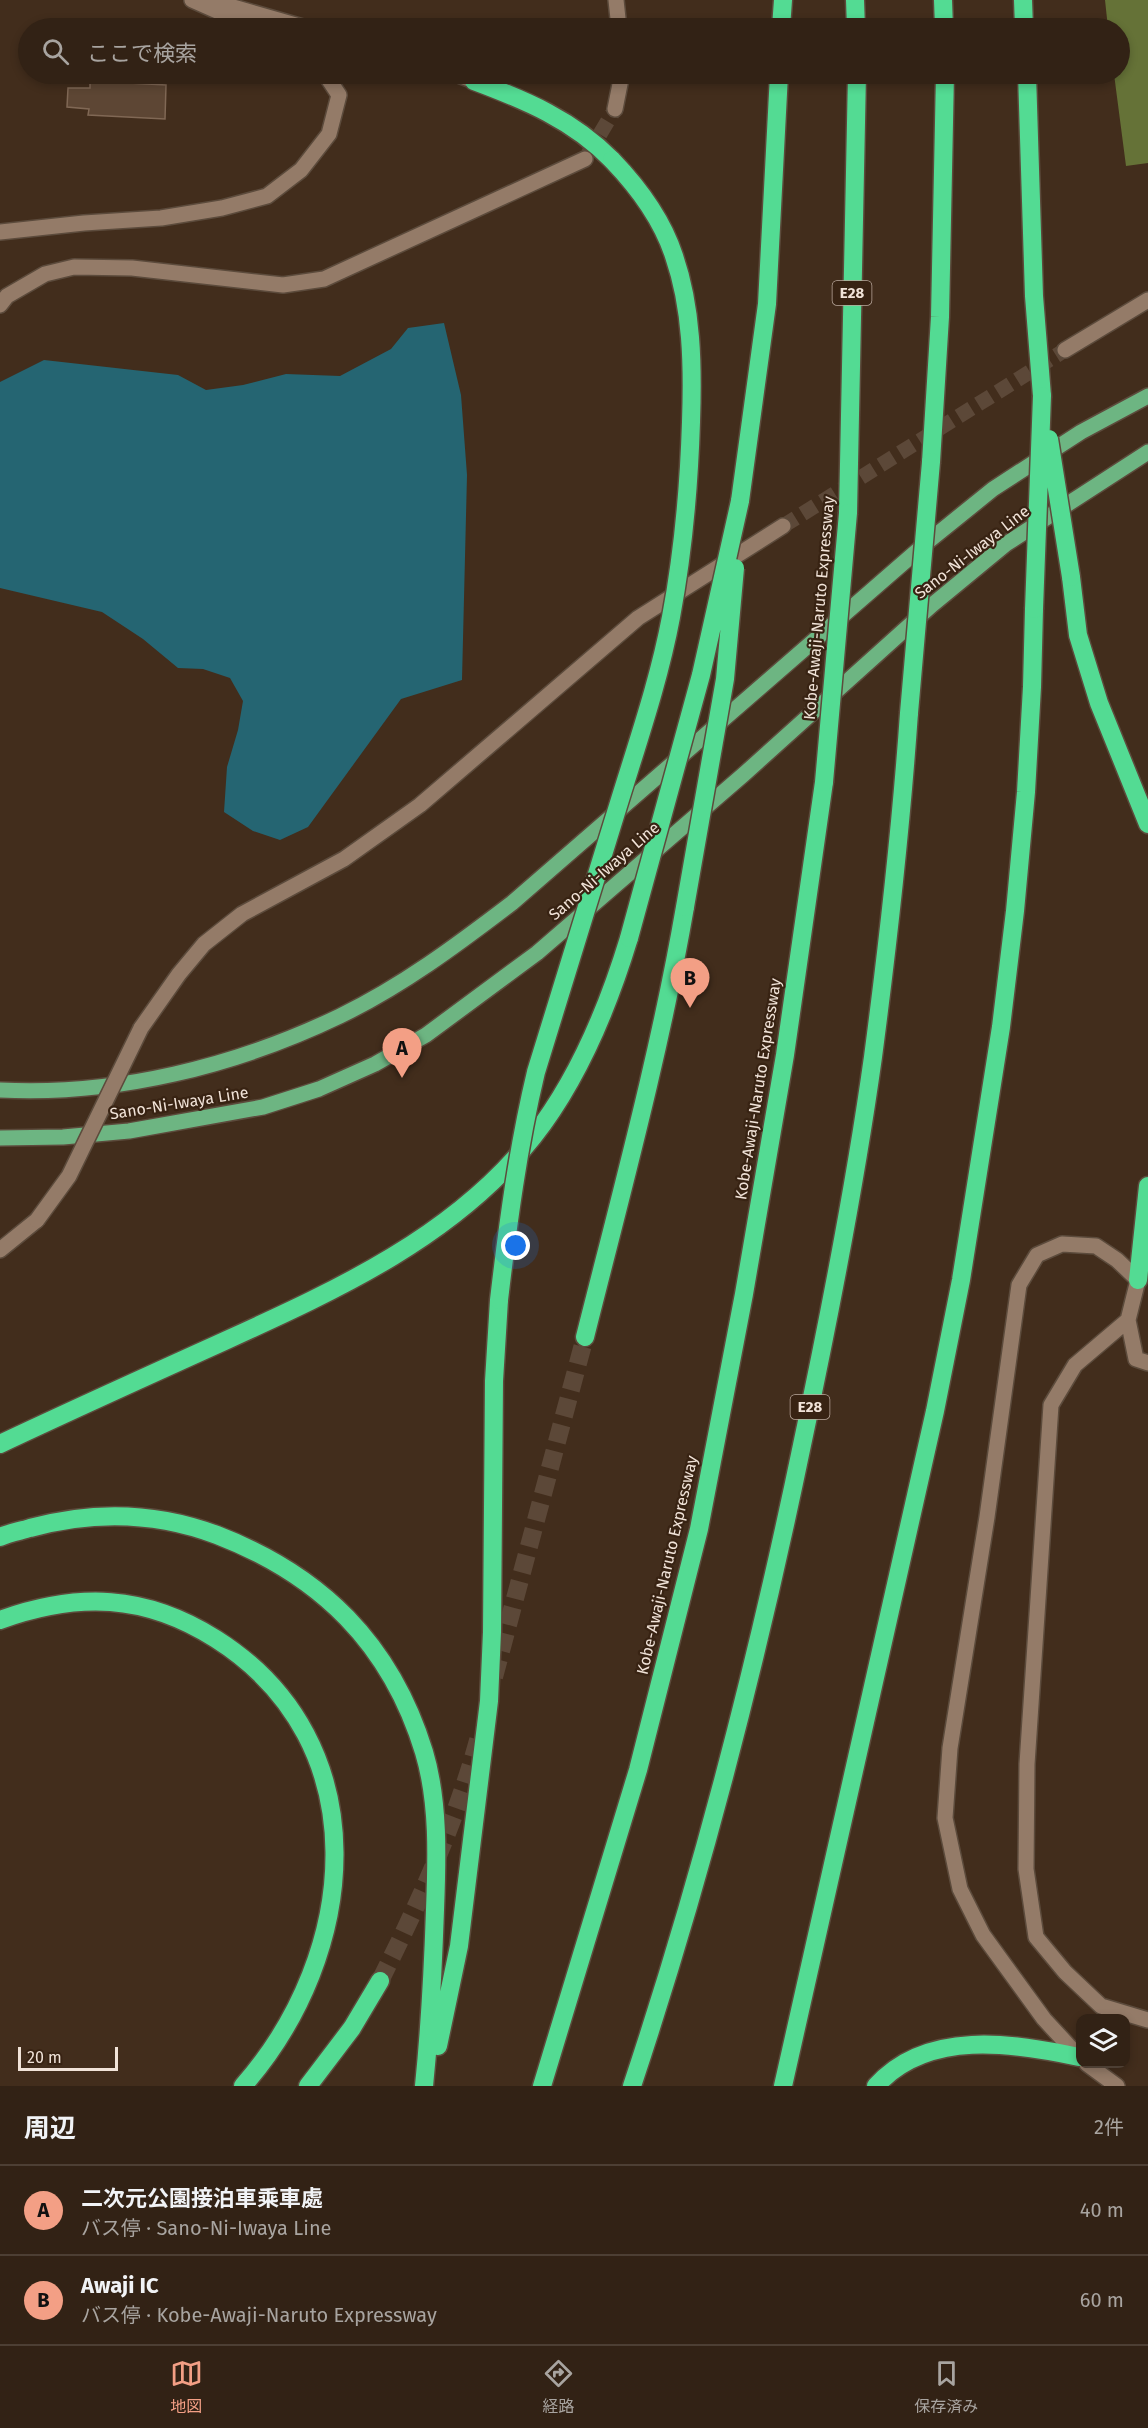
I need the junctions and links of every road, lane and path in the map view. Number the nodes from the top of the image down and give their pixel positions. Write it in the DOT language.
graph roads {
  1 [pos="192,0"];
  2 [pos="209,0"];
  3 [pos="616,0"];
  4 [pos="783,0"];
  5 [pos="855,0"];
  6 [pos="943,0"];
  7 [pos="1023,0"];
  8 [pos="232,18"];
  9 [pos="271,18"];
  10 [pos="618,18"];
  11 [pos="782,18"];
  12 [pos="855,18"];
  13 [pos="944,18"];
  14 [pos="1024,18"];
  15 [pos="332,84"];
  16 [pos="482,84"];
  17 [pos="620,84"];
  18 [pos="778,84"];
  19 [pos="857,84"];
  20 [pos="945,84"];
  21 [pos="1027,84"];
  22 [pos="615,109"];
  23 [pos="585,159"];
  24 [pos="0,232"];
  25 [pos="1148,300"];
  26 [pos="0,304"];
  27 [pos="1065,350"];
  28 [pos="1042,396"];
  29 [pos="1148,396"];
  30 [pos="1148,452"];
  31 [pos="740,501"];
  32 [pos="783,526"];
  33 [pos="1148,824"];
  34 [pos="0,1090"];
  35 [pos="0,1138"];
  36 [pos="1148,1186"];
  37 [pos="0,1250"];
  38 [pos="1138,1280"];
  39 [pos="1128,1320"];
  40 [pos="585,1337"];
  41 [pos="1148,1363"];
  42 [pos="0,1444"];
  43 [pos="0,1538"];
  44 [pos="0,1620"];
  45 [pos="380,1981"];
  46 [pos="1148,2020"];
  47 [pos="1076,2054"];
  48 [pos="1076,2058"];
  49 [pos="1093,2068"];
  50 [pos="243,2086"];
  51 [pos="308,2086"];
  52 [pos="424,2086"];
  53 [pos="429,2086"];
  54 [pos="542,2086"];
  55 [pos="632,2086"];
  56 [pos="783,2086"];
  57 [pos="876,2086"];
  58 [pos="1117,2086"];
  1 -- 8 [label="street"];
  2 -- 9 [label="street"];
  3 -- 10 [label="street"];
  4 -- 11 [label="highway"];
  5 -- 12 [label="highway"];
  6 -- 13 [label="highway"];
  7 -- 14 [label="highway"];
  15 -- 24 [label="street"];
  16 -- 53 [label="highway, bridge"];
  17 -- 22 [label="street"];
  18 -- 31 [label="highway"];
  19 -- 54 [label="highway, Kobe-Awaji-Naruto Expressway / E28, bridge"];
  20 -- 55 [label="highway, E28, bridge"];
  21 -- 28 [label="highway"];
  23 -- 26 [label="street"];
  25 -- 27 [label="street"];
  28 -- 33 [label="highway, bridge"];
  28 -- 56 [label="highway, bridge"];
  29 -- 34 [label="main road, Sano-Ni-Iwaya Line"];
  30 -- 35 [label="main road, Sano-Ni-Iwaya Line"];
  31 -- 40 [label="highway, bridge"];
  31 -- 42 [label="highway, bridge"];
  32 -- 37 [label="street, bridge"];
  36 -- 38 [label="highway"];
  38 -- 39 [label="street"];
  38 -- 47 [label="street"];
  39 -- 41 [label="street"];
  39 -- 46 [label="street"];
  43 -- 52 [label="highway"];
  44 -- 50 [label="highway"];
  45 -- 51 [label="highway"];
  48 -- 57 [label="highway"];
  49 -- 58 [label="street"];
}
